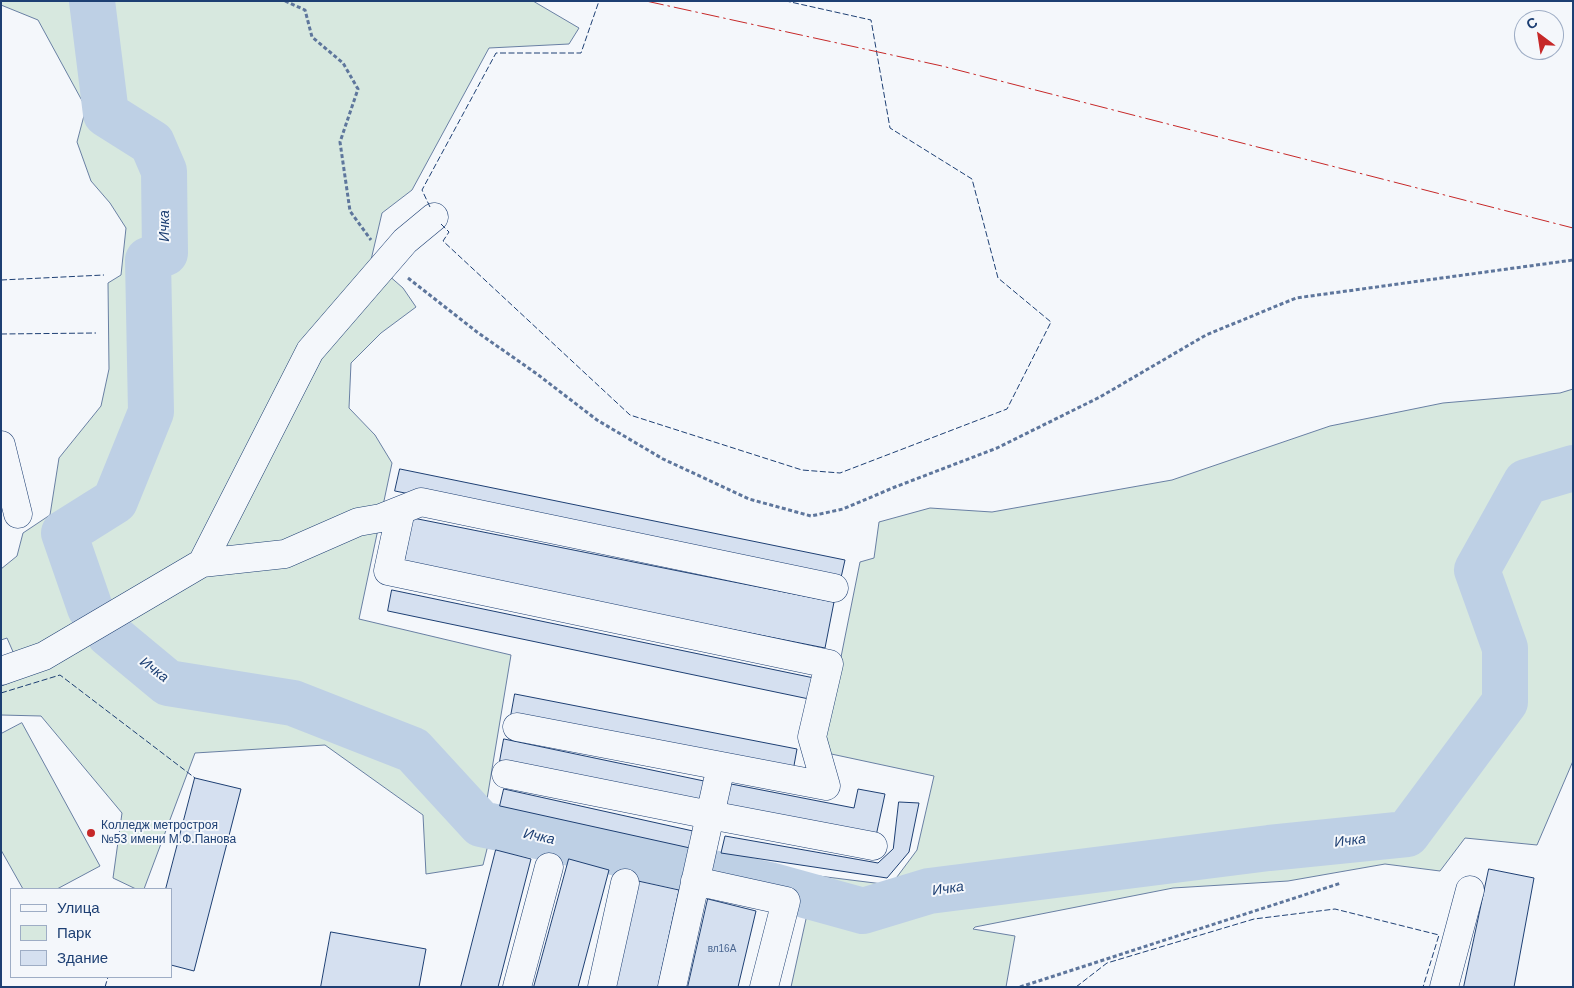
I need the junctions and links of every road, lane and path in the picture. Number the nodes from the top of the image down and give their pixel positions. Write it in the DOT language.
graph roads {
  1 [pos="285,1"];
  2 [pos="434,217"];
  3 [pos="1573,260"];
  4 [pos="386,261"];
  5 [pos="1,445"];
  6 [pos="401,510"];
  7 [pos="18,514"];
  8 [pos="202,562"];
  9 [pos="834,588"];
  10 [pos="1,671"];
  11 [pos="517,727"];
  12 [pos="720,766"];
  13 [pos="506,774"];
  14 [pos="710,815"];
  15 [pos="873,846"];
  16 [pos="549,866"];
  17 [pos="695,882"];
  18 [pos="625,883"];
  19 [pos="1341,883"];
  20 [pos="1470,890"];
  21 [pos="517,987"];
  22 [pos="602,987"];
  23 [pos="672,987"];
  24 [pos="764,987"];
  25 [pos="1020,987"];
  26 [pos="1444,987"];
  1 -- 4 [label="path"];
  2 -- 4 [label="lane"];
  3 -- 4 [label="path"];
  4 -- 8 [label="lane"];
  5 -- 7 [label="lane"];
  6 -- 8 [label="lane"];
  6 -- 9 [label="lane"];
  6 -- 12 [label="lane"];
  8 -- 10 [label="lane"];
  11 -- 12 [label="lane"];
  12 -- 14 [label="lane"];
  13 -- 14 [label="lane"];
  14 -- 15 [label="lane"];
  14 -- 17 [label="lane"];
  16 -- 21 [label="lane"];
  17 -- 23 [label="lane"];
  17 -- 24 [label="lane"];
  18 -- 22 [label="lane"];
  19 -- 25 [label="path"];
  20 -- 26 [label="lane"];
}
